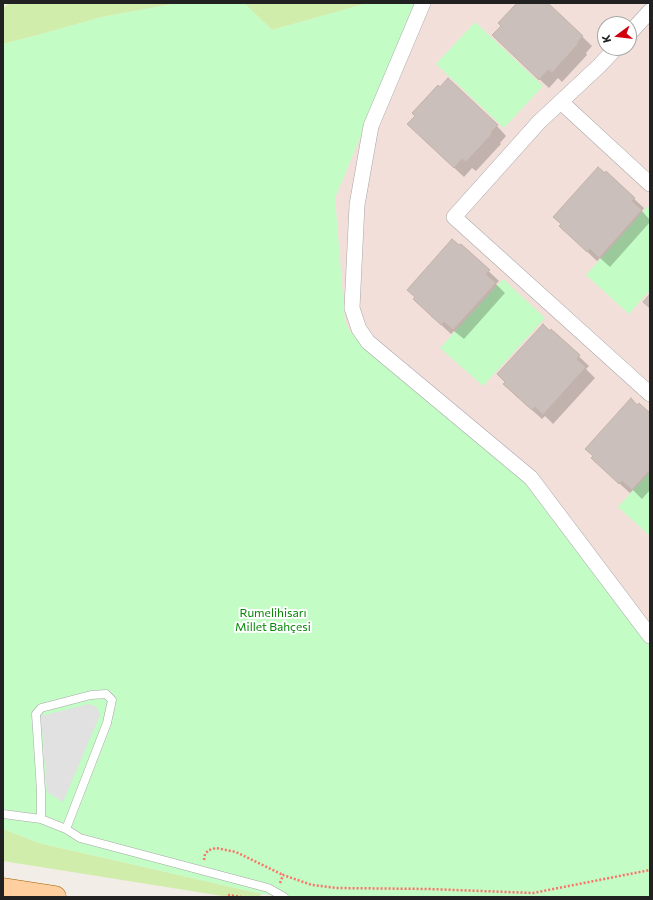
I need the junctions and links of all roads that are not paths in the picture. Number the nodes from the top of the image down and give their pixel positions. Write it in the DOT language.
graph roads {
  1 [pos="423,3"];
  2 [pos="650,11"];
  3 [pos="637,25"];
  4 [pos="608,56"];
  5 [pos="561,102"];
  6 [pos="650,184"];
  7 [pos="650,394"];
  8 [pos="650,636"];
  9 [pos="3,814"];
  10 [pos="41,819"];
  11 [pos="66,829"];
  12 [pos="3,889"];
  13 [pos="55,897"];
  14 [pos="284,897"];
  1 -- 8 [label="street"];
  2 -- 3 [label="street"];
  4 -- 5 [label="street"];
  5 -- 6 [label="street"];
  5 -- 7 [label="street"];
  9 -- 10 [label="lane"];
  10 -- 11 [label="lane"];
  10 -- 11 [label="lane"];
  11 -- 14 [label="lane"];
  12 -- 13 [label="main road"];
}
